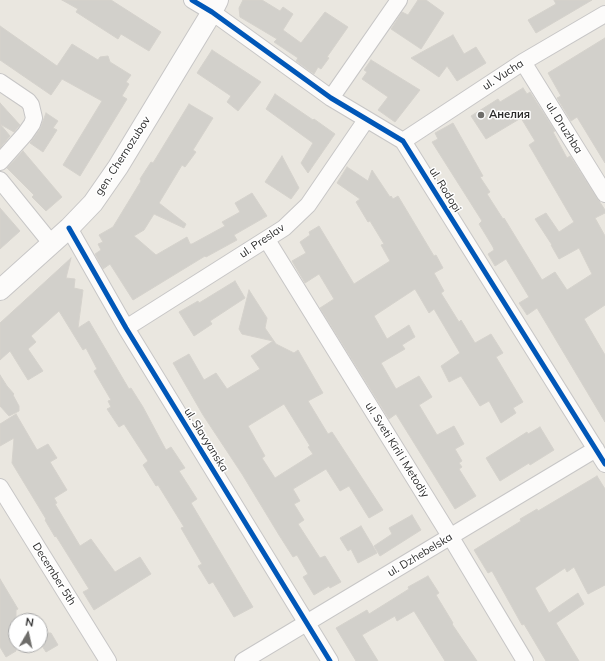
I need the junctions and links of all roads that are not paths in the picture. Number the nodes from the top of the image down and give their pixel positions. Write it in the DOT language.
graph roads {
  1 [pos="192,0"];
  2 [pos="399,0"];
  3 [pos="215,6"];
  4 [pos="605,14"];
  5 [pos="523,62"];
  6 [pos="0,82"];
  7 [pos="331,98"];
  8 [pos="366,120"];
  9 [pos="403,141"];
  10 [pos="0,162"];
  11 [pos="0,180"];
  12 [pos="605,194"];
  13 [pos="69,228"];
  14 [pos="266,240"];
  15 [pos="51,243"];
  16 [pos="0,290"];
  17 [pos="126,328"];
  18 [pos="596,449"];
  19 [pos="605,464"];
  20 [pos="0,487"];
  21 [pos="450,536"];
  22 [pos="307,623"];
  23 [pos="108,661"];
  24 [pos="243,661"];
  25 [pos="330,661"];
  26 [pos="525,661"];
  1 -- 3 [label="street, ul. Rodopi"];
  2 -- 7 [label="street"];
  3 -- 7 [label="street, ul. Rodopi"];
  3 -- 13 [label="street, gen. Chernozubov"];
  4 -- 5 [label="street, ul. Vucha"];
  5 -- 9 [label="street, ul. Vucha"];
  5 -- 12 [label="street, ul. Druzhba"];
  6 -- 10 [label="street"];
  7 -- 8 [label="street, ul. Rodopi"];
  8 -- 9 [label="street, ul. Rodopi"];
  8 -- 14 [label="street, ul. Preslav"];
  9 -- 18 [label="street, ul. Rodopi"];
  11 -- 15 [label="street"];
  13 -- 15 [label="street, gen. Chernozubov"];
  13 -- 17 [label="street, ul. Slavyanska"];
  14 -- 17 [label="street, ul. Preslav"];
  14 -- 21 [label="street, ul. Sveti Kiril i Metodiy"];
  15 -- 16 [label="street, gen. Chernozubov"];
  17 -- 22 [label="street, ul. Slavyanska"];
  18 -- 19 [label="street, ul. Rodopi"];
  18 -- 21 [label="street, ul. Dzhebelska"];
  20 -- 23 [label="street, December 5th"];
  21 -- 22 [label="street, ul. Dzhebelska"];
  21 -- 26 [label="street, ul. Sveti Kiril i Metodiy"];
  22 -- 24 [label="street, ul. Dzhebelska"];
  22 -- 25 [label="street, ul. Slavyanska"];
}
